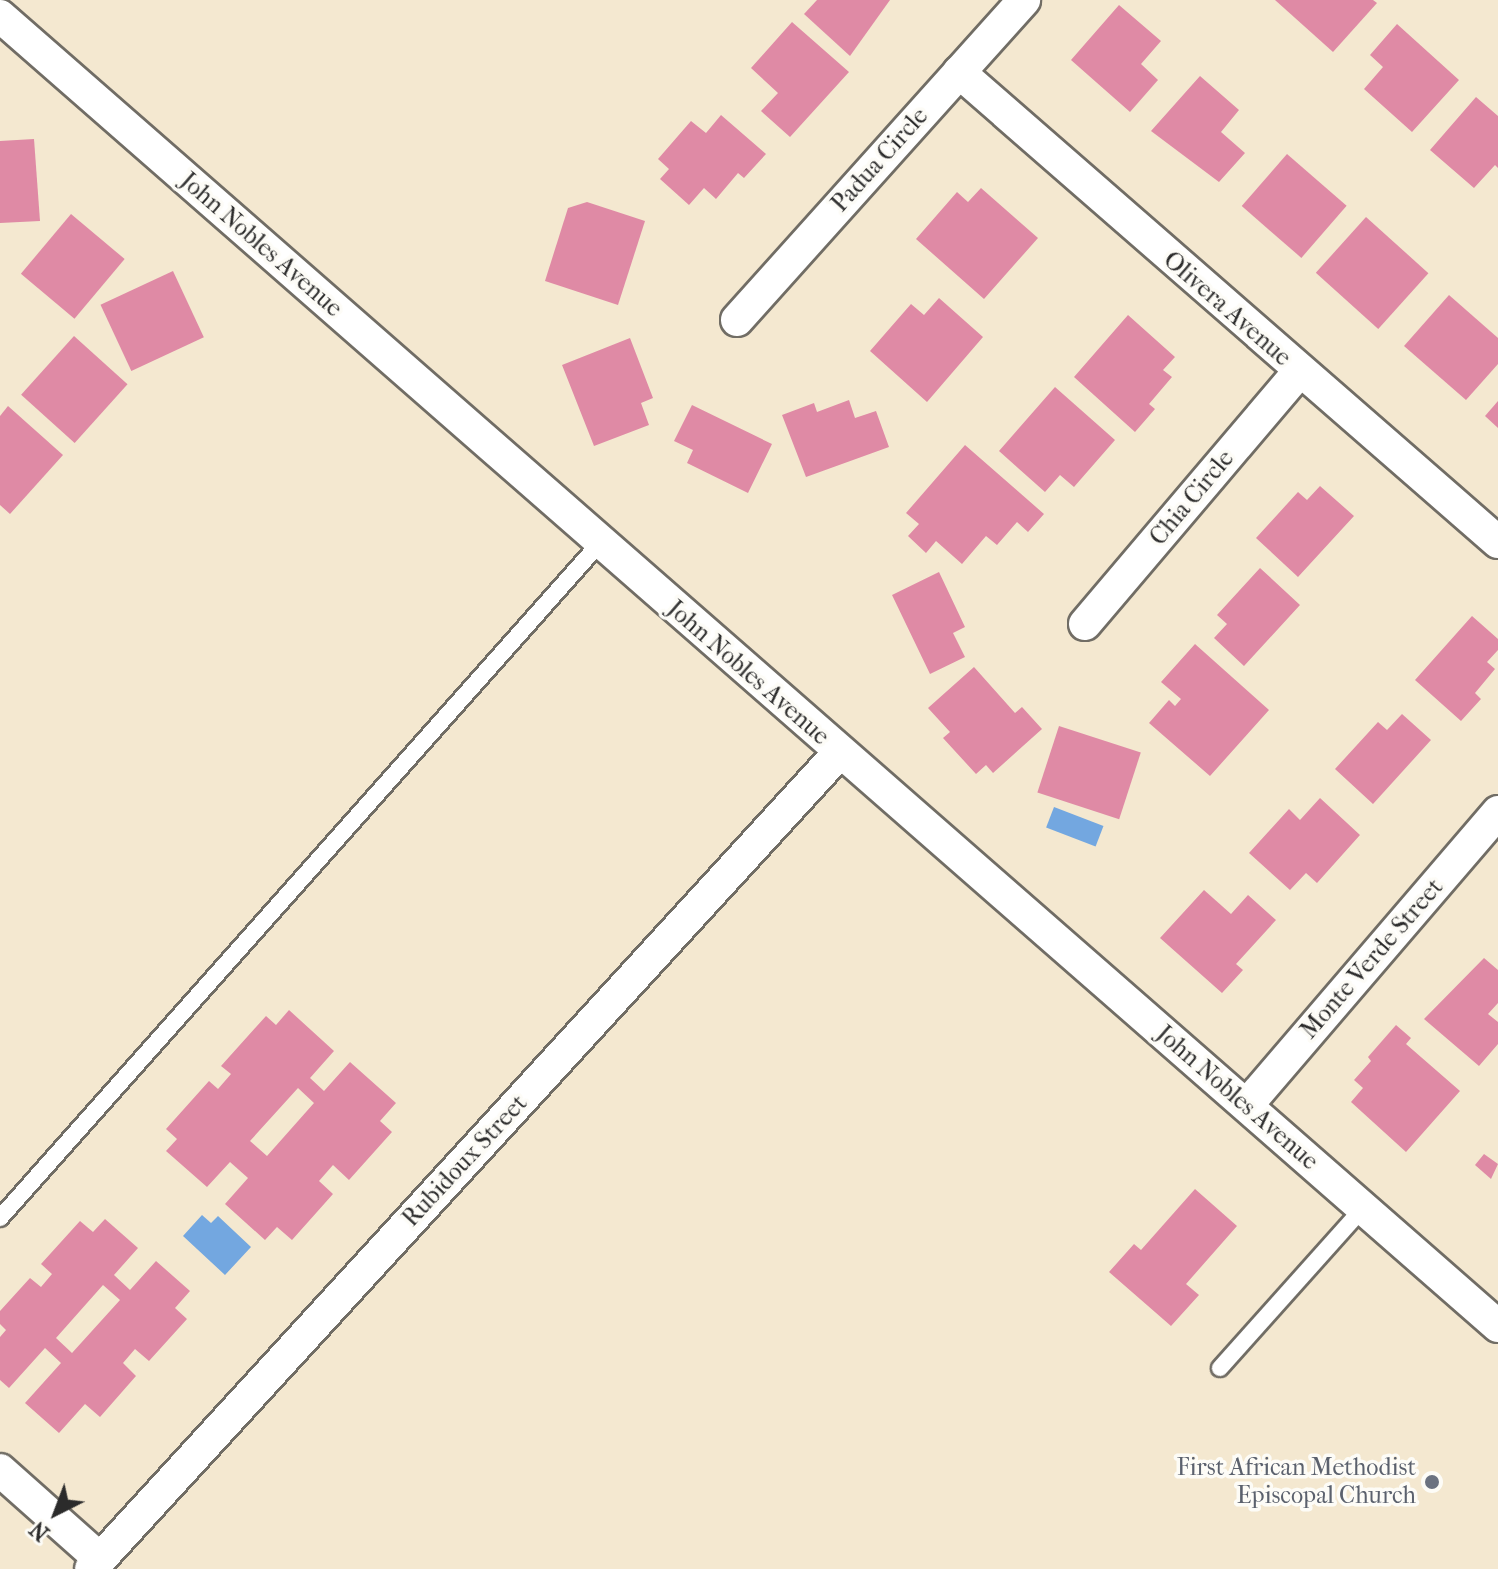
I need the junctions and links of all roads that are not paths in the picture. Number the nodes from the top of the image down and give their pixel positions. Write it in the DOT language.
graph roads {
  1 [pos="1024,0"];
  2 [pos="0,16"];
  3 [pos="959,72"];
  4 [pos="737,320"];
  5 [pos="1299,372"];
  6 [pos="1498,542"];
  7 [pos="600,543"];
  8 [pos="1085,624"];
  9 [pos="839,753"];
  10 [pos="1498,812"];
  11 [pos="1247,1105"];
  12 [pos="1363,1208"];
  13 [pos="0,1218"];
  14 [pos="1498,1326"];
  15 [pos="1220,1368"];
  16 [pos="0,1470"];
  17 [pos="101,1566"];
  1 -- 3 [label="street, Padua Circle"];
  2 -- 7 [label="street, John Nobles Avenue"];
  3 -- 4 [label="street, Padua Circle"];
  3 -- 5 [label="street, Olivera Avenue"];
  5 -- 6 [label="street, Olivera Avenue"];
  5 -- 8 [label="street, Chia Circle"];
  7 -- 9 [label="street, John Nobles Avenue"];
  7 -- 13 [label="lane"];
  9 -- 11 [label="street, John Nobles Avenue"];
  9 -- 17 [label="street, Rubidoux Street"];
  10 -- 11 [label="street, Monte Verde Street"];
  11 -- 12 [label="street, John Nobles Avenue"];
  12 -- 14 [label="street, John Nobles Avenue"];
  12 -- 15 [label="lane"];
  16 -- 17 [label="street"];
}
